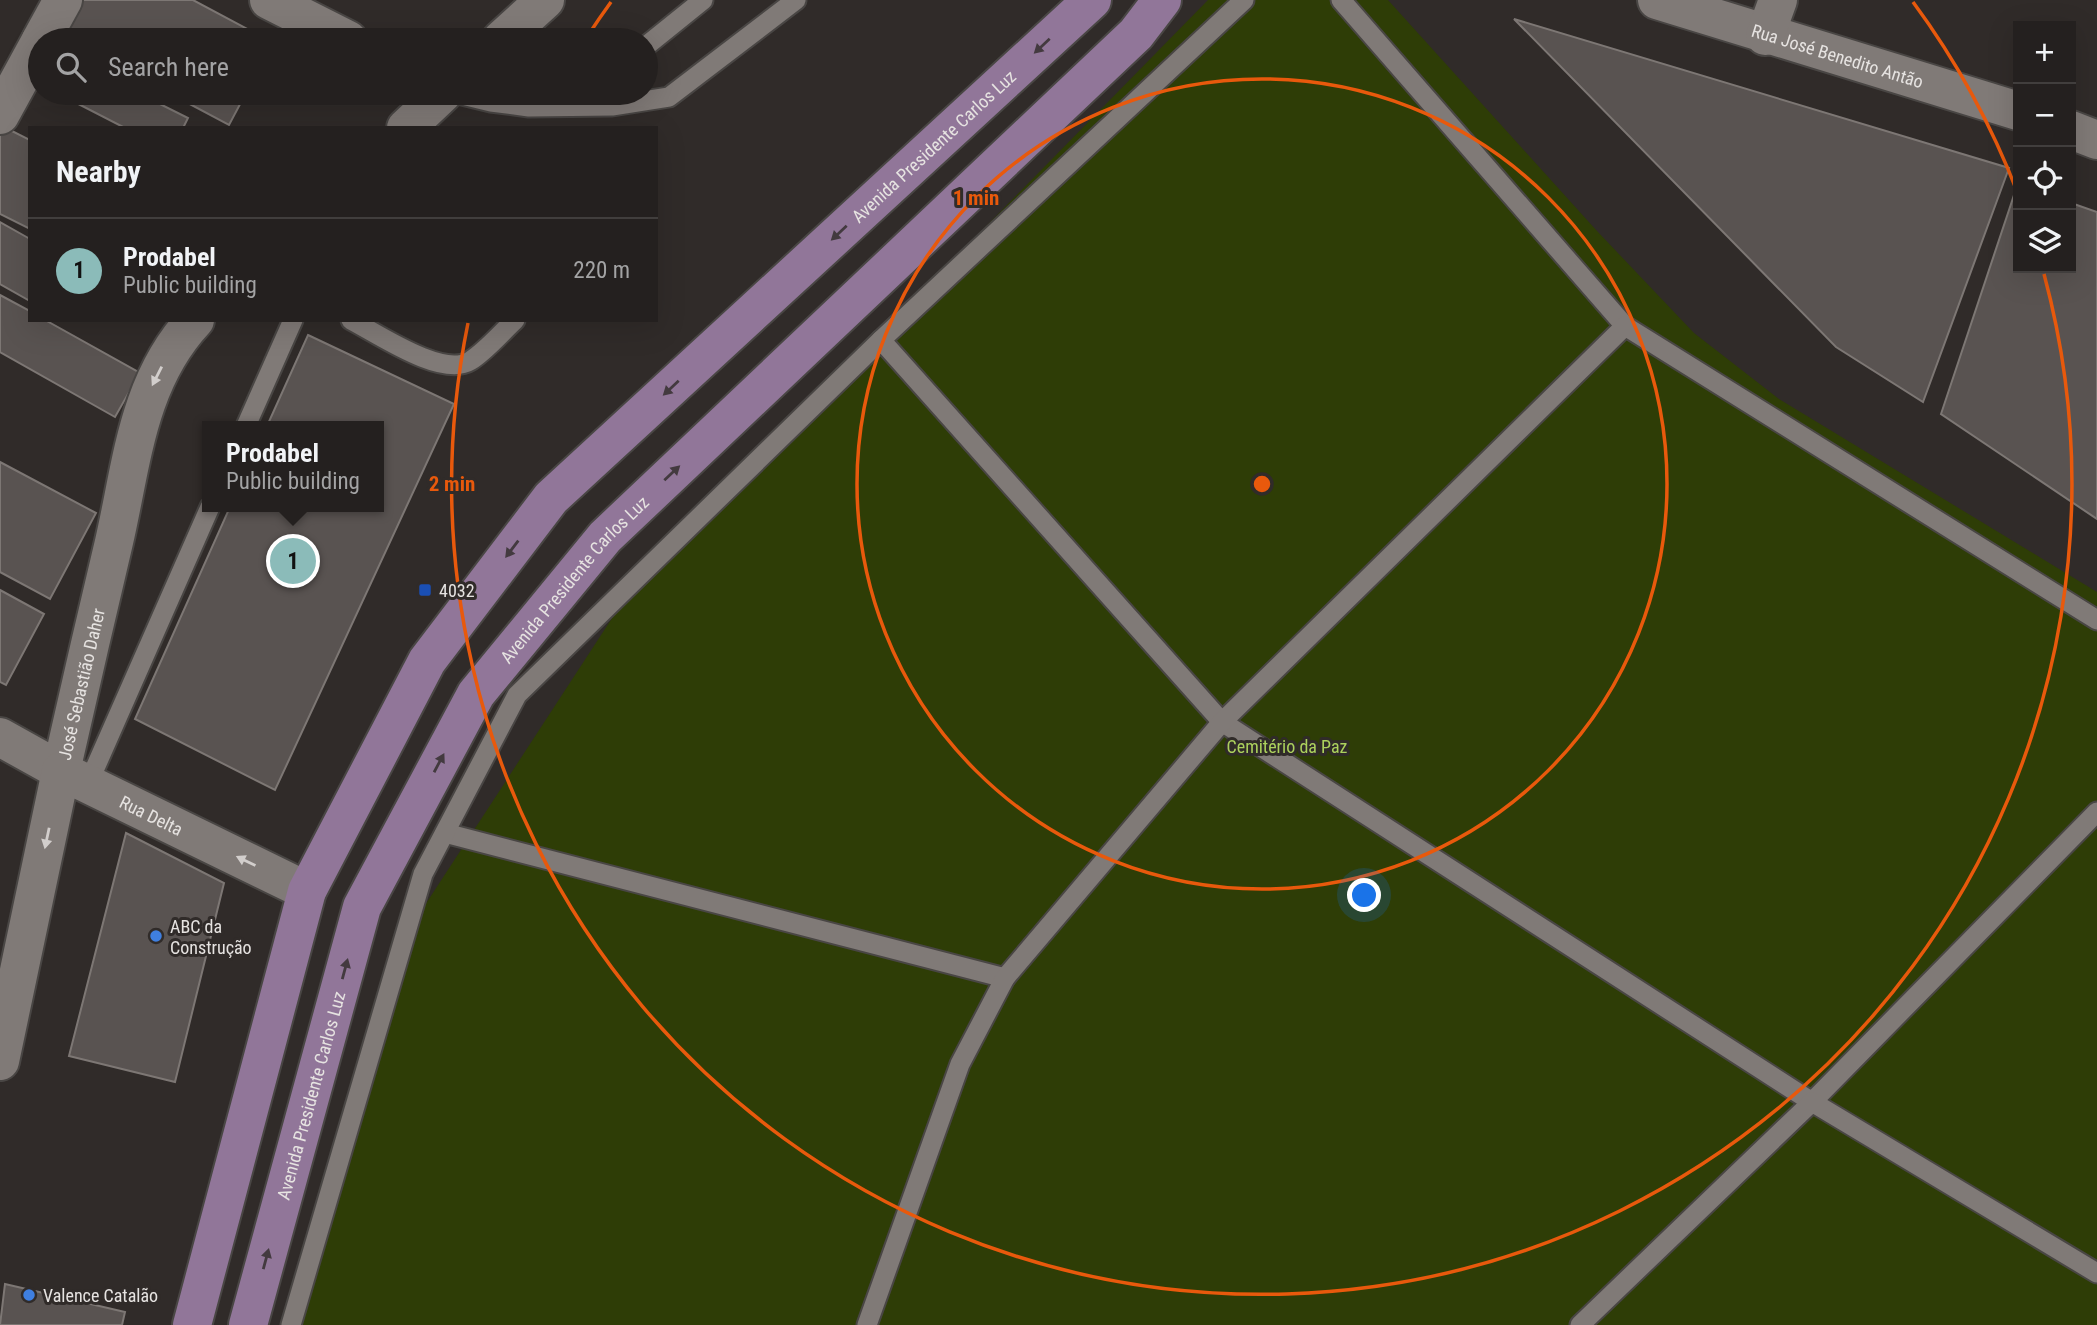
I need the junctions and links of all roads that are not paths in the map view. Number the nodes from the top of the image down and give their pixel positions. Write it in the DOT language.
graph roads {
  1 [pos="64,0"];
  2 [pos="269,0"];
  3 [pos="545,0"];
  4 [pos="703,0"];
  5 [pos="796,0"];
  6 [pos="1092,0"];
  7 [pos="1162,0"];
  8 [pos="1244,0"];
  9 [pos="1341,0"];
  10 [pos="1657,0"];
  11 [pos="1778,0"];
  12 [pos="772,7"];
  13 [pos="48,28"];
  14 [pos="324,28"];
  15 [pos="514,28"];
  16 [pos="658,36"];
  17 [pos="1765,36"];
  18 [pos="28,64"];
  19 [pos="658,97"];
  20 [pos="430,105"];
  21 [pos="514,105"];
  22 [pos="549,105"];
  23 [pos="2013,110"];
  24 [pos="0,115"];
  25 [pos="408,126"];
  26 [pos="2076,132"];
  27 [pos="2097,140"];
  28 [pos="194,322"];
  29 [pos="292,322"];
  30 [pos="355,322"];
  31 [pos="512,322"];
  32 [pos="1625,327"];
  33 [pos="881,340"];
  34 [pos="248,421"];
  35 [pos="208,512"];
  36 [pos="2097,620"];
  37 [pos="1222,722"];
  38 [pos="0,737"];
  39 [pos="75,778"];
  40 [pos="2097,812"];
  41 [pos="445,832"];
  42 [pos="307,891"];
  43 [pos="1006,978"];
  44 [pos="0,1061"];
  45 [pos="1812,1102"];
  46 [pos="2097,1273"];
  47 [pos="192,1325"];
  48 [pos="248,1325"];
  49 [pos="291,1325"];
  50 [pos="867,1325"];
  51 [pos="1580,1325"];
  1 -- 13 [label="street"];
  2 -- 14 [label="street"];
  3 -- 15 [label="street"];
  4 -- 16 [label="lane"];
  5 -- 12 [label="lane"];
  6 -- 42 [label="main road, Avenida Presidente Carlos Luz, one-way"];
  48 -- 7 [label="main road, Avenida Presidente Carlos Luz, one-way"];
  8 -- 33 [label="lane"];
  9 -- 32 [label="lane"];
  10 -- 17 [label="street, Rua José Benedito Antão"];
  11 -- 17 [label="street"];
  12 -- 19 [label="lane"];
  17 -- 23 [label="street, Rua José Benedito Antão"];
  18 -- 24 [label="street"];
  20 -- 25 [label="street"];
  21 -- 22 [label="lane"];
  26 -- 27 [label="street"];
  28 -- 39 [label="street, José Sebastião Daher, one-way"];
  29 -- 34 [label="lane"];
  30 -- 31 [label="lane"];
  32 -- 36 [label="lane"];
  32 -- 37 [label="lane"];
  33 -- 37 [label="lane"];
  33 -- 41 [label="lane"];
  35 -- 39 [label="lane"];
  37 -- 43 [label="lane"];
  37 -- 45 [label="lane"];
  38 -- 39 [label="street, Rua Delta"];
  42 -- 39 [label="street, Rua Delta, one-way"];
  39 -- 44 [label="street, José Sebastião Daher, one-way"];
  40 -- 45 [label="lane"];
  41 -- 43 [label="lane"];
  41 -- 49 [label="lane"];
  42 -- 47 [label="main road, Avenida Presidente Carlos Luz"];
  43 -- 50 [label="lane"];
  45 -- 46 [label="lane"];
  45 -- 51 [label="lane"];
}
